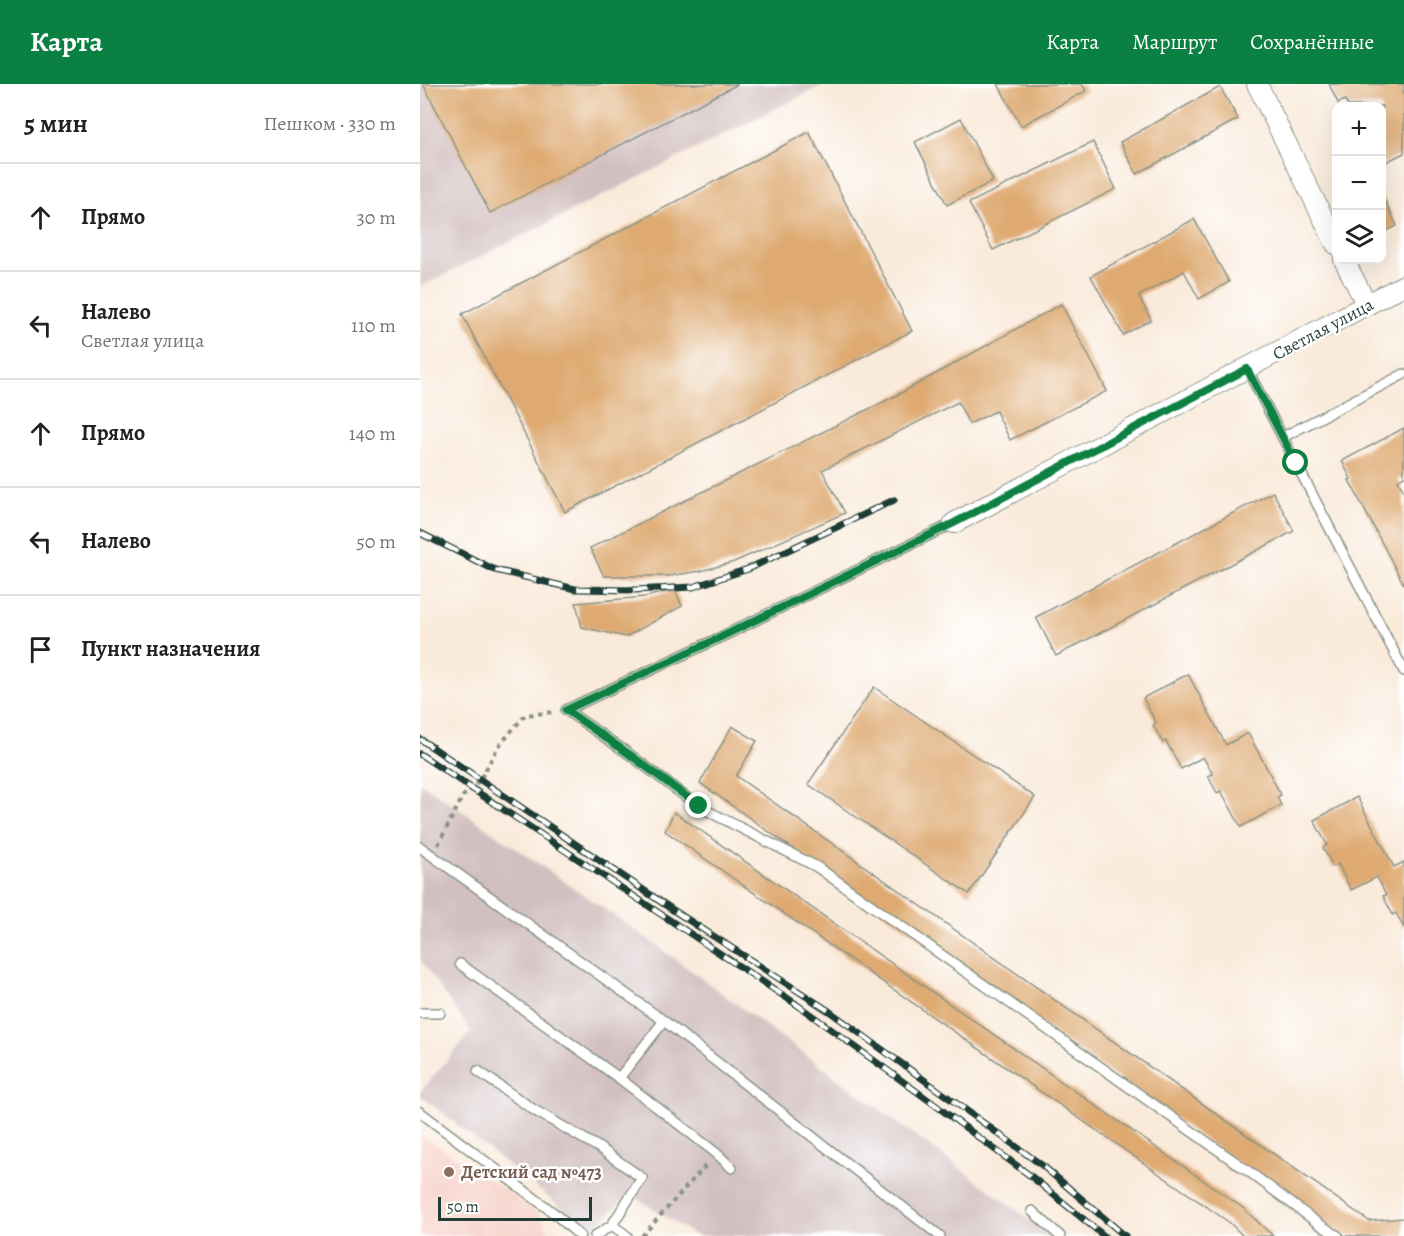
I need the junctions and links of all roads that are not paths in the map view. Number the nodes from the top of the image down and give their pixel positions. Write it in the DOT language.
graph roads {
  1 [pos="1257,84"];
  2 [pos="1332,236"];
  3 [pos="1346,264"];
  4 [pos="1404,285"];
  5 [pos="1367,305"];
  6 [pos="1247,369"];
  7 [pos="1404,374"];
  8 [pos="1282,437"];
  9 [pos="954,523"];
  10 [pos="1404,670"];
  11 [pos="420,847"];
  12 [pos="460,964"];
  13 [pos="420,1013"];
  14 [pos="440,1013"];
  15 [pos="664,1021"];
  16 [pos="478,1071"];
  17 [pos="619,1078"];
  18 [pos="420,1112"];
  19 [pos="732,1168"];
  20 [pos="1032,1210"];
  21 [pos="612,1225"];
  22 [pos="580,1236"];
  23 [pos="595,1236"];
  24 [pos="627,1236"];
  25 [pos="940,1236"];
  26 [pos="1060,1236"];
  27 [pos="1338,1236"];
  1 -- 2 [label="street"];
  3 -- 5 [label="street"];
  4 -- 5 [label="street, Светлая улица"];
  5 -- 6 [label="street, Светлая улица"];
  6 -- 8 [label="lane"];
  6 -- 9 [label="street, Светлая улица"];
  7 -- 8 [label="lane"];
  8 -- 10 [label="lane"];
  9 -- 27 [label="lane"];
  11 -- 15 [label="lane"];
  12 -- 17 [label="lane"];
  13 -- 14 [label="lane"];
  15 -- 17 [label="lane"];
  15 -- 25 [label="lane"];
  16 -- 21 [label="lane"];
  17 -- 19 [label="lane"];
  18 -- 22 [label="lane"];
  20 -- 26 [label="lane"];
  21 -- 23 [label="lane"];
  21 -- 24 [label="lane"];
}
